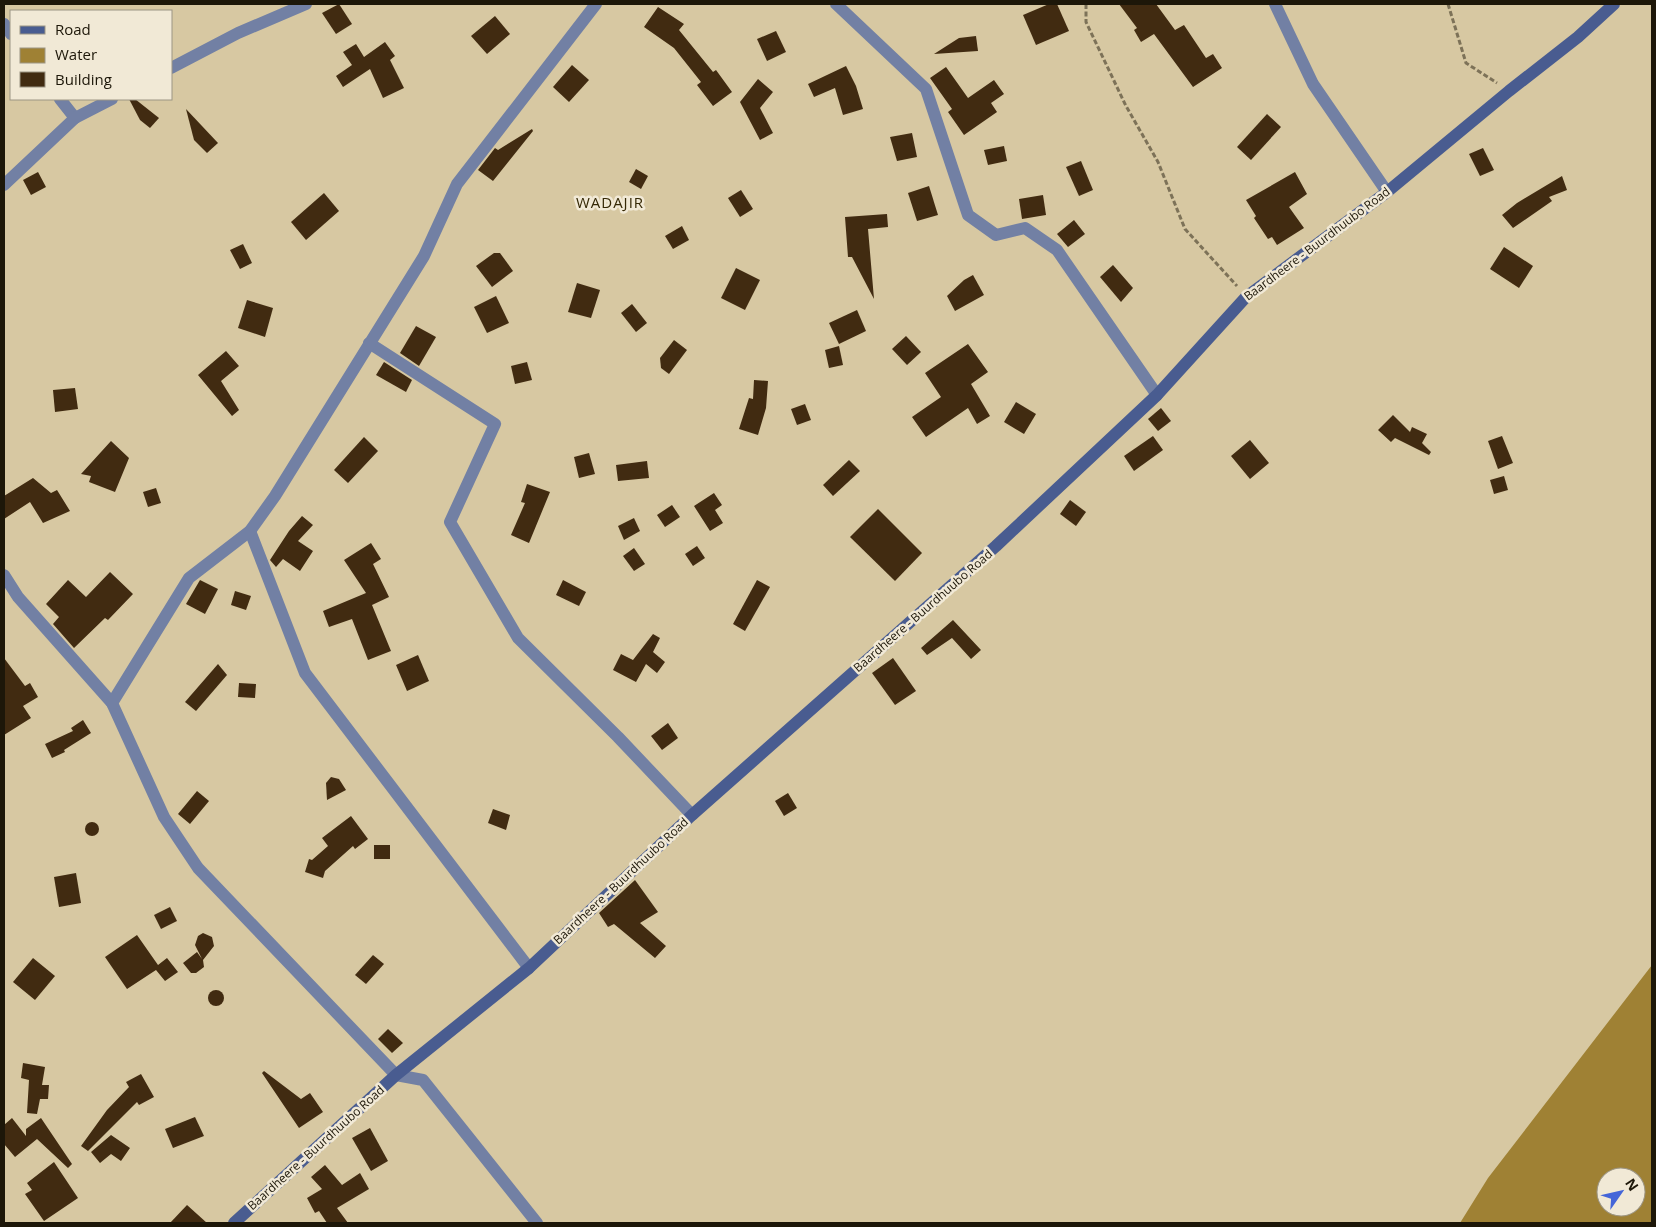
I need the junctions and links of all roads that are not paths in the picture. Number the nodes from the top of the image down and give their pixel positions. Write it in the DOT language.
graph roads {
  1 [pos="306,4"];
  2 [pos="596,4"];
  3 [pos="836,4"];
  4 [pos="1275,4"];
  5 [pos="1614,4"];
  6 [pos="172,67"];
  7 [pos="61,100"];
  8 [pos="110,100"];
  9 [pos="74,118"];
  10 [pos="4,186"];
  11 [pos="1387,192"];
  12 [pos="369,343"];
  13 [pos="1156,395"];
  14 [pos="250,531"];
  15 [pos="4,575"];
  16 [pos="112,703"];
  17 [pos="692,815"];
  18 [pos="529,968"];
  19 [pos="396,1075"];
  20 [pos="234,1223"];
  21 [pos="537,1223"];
  1 -- 6 [label="street"];
  2 -- 12 [label="street"];
  3 -- 13 [label="street"];
  4 -- 11 [label="street"];
  5 -- 11 [label="main road, Baardheere - Buurdhuubo Road"];
  7 -- 9 [label="street"];
  8 -- 9 [label="street"];
  9 -- 10 [label="street"];
  11 -- 13 [label="main road, Baardheere - Buurdhuubo Road"];
  12 -- 14 [label="street"];
  12 -- 17 [label="street"];
  13 -- 17 [label="main road, Baardheere - Buurdhuubo Road"];
  14 -- 16 [label="street"];
  14 -- 18 [label="street"];
  15 -- 16 [label="street"];
  16 -- 19 [label="street"];
  17 -- 18 [label="main road, Baardheere - Buurdhuubo Road"];
  18 -- 19 [label="main road, Baardheere - Buurdhuubo Road"];
  19 -- 20 [label="main road, Baardheere - Buurdhuubo Road"];
  19 -- 21 [label="street"];
}
